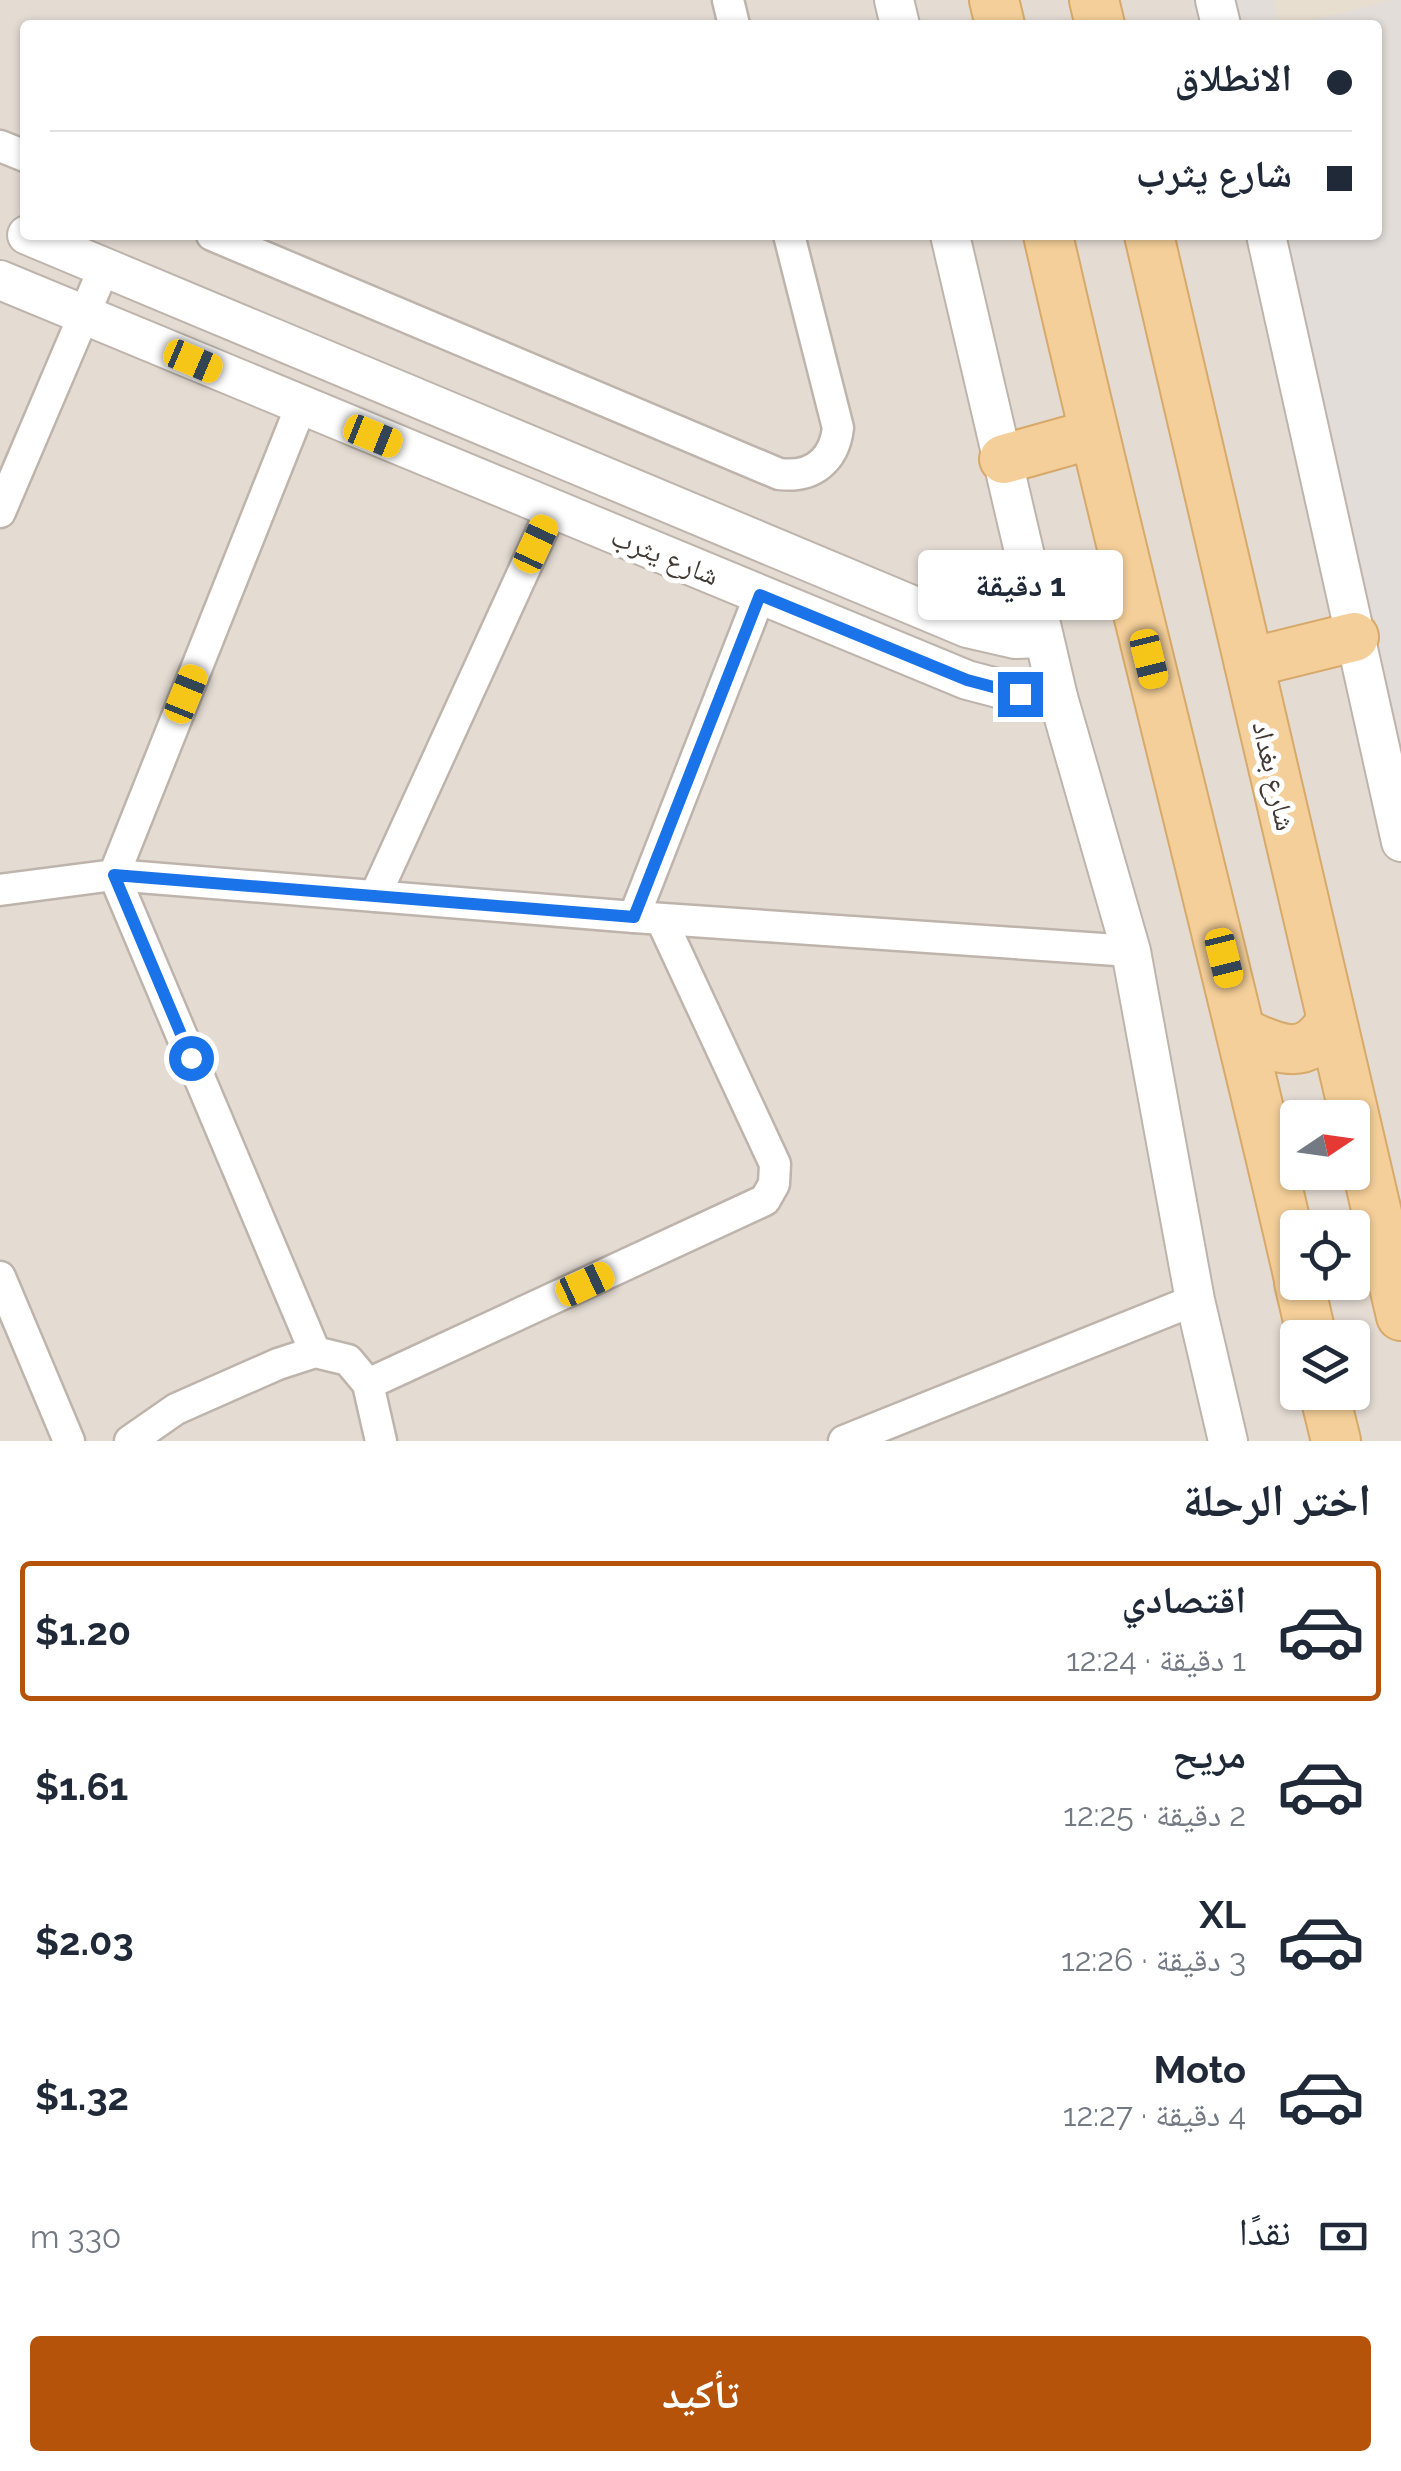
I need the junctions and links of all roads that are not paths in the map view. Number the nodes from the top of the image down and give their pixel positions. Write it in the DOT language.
graph roads {
  1 [pos="38,240"];
  2 [pos="224,240"];
  3 [pos="790,240"];
  4 [pos="951,240"];
  5 [pos="1049,240"];
  6 [pos="1150,240"];
  7 [pos="1267,240"];
  8 [pos="104,268"];
  9 [pos="0,280"];
  10 [pos="85,316"];
  11 [pos="301,406"];
  12 [pos="1093,434"];
  13 [pos="1004,458"];
  14 [pos="552,509"];
  15 [pos="0,512"];
  16 [pos="760,595"];
  17 [pos="1044,638"];
  18 [pos="1354,638"];
  19 [pos="1248,663"];
  20 [pos="1058,697"];
  21 [pos="1401,842"];
  22 [pos="114,875"];
  23 [pos="0,890"];
  24 [pos="375,896"];
  25 [pos="647,918"];
  26 [pos="1131,951"];
  27 [pos="1331,1021"];
  28 [pos="1242,1034"];
  29 [pos="1348,1100"];
  30 [pos="1280,1129"];
  31 [pos="1369,1190"];
  32 [pos="0,1277"];
  33 [pos="1196,1300"];
  34 [pos="1401,1316"];
  35 [pos="315,1352"];
  36 [pos="368,1384"];
  37 [pos="1328,1410"];
  38 [pos="138,1438"];
  39 [pos="69,1441"];
  40 [pos="381,1441"];
  41 [pos="844,1441"];
  42 [pos="1228,1441"];
  43 [pos="1336,1441"];
  1 -- 8 [label="street, شارع يثرب"];
  2 -- 3 [label="street"];
  4 -- 13 [label="street"];
  5 -- 12 [label="main road"];
  6 -- 19 [label="main road, شارع بغداد"];
  7 -- 18 [label="street"];
  8 -- 10 [label="street"];
  8 -- 17 [label="street, شارع يثرب"];
  9 -- 10 [label="street, شارع يثرب"];
  10 -- 11 [label="street, شارع يثرب"];
  10 -- 15 [label="street"];
  11 -- 14 [label="street, شارع يثرب"];
  11 -- 22 [label="street"];
  12 -- 13 [label="main road"];
  12 -- 28 [label="main road"];
  13 -- 17 [label="street"];
  14 -- 16 [label="street, شارع يثرب"];
  14 -- 24 [label="street"];
  16 -- 20 [label="street, شارع يثرب"];
  16 -- 25 [label="street"];
  17 -- 20 [label="street"];
  18 -- 19 [label="main road"];
  18 -- 21 [label="street"];
  19 -- 27 [label="main road, شارع بغداد"];
  20 -- 26 [label="street"];
  22 -- 23 [label="street"];
  22 -- 24 [label="street"];
  22 -- 35 [label="street"];
  24 -- 25 [label="street"];
  25 -- 26 [label="street"];
  25 -- 36 [label="street"];
  26 -- 33 [label="street"];
  27 -- 28 [label="main road"];
  27 -- 29 [label="main road, شارع بغداد"];
  28 -- 30 [label="main road"];
  31 -- 34 [label="main road, شارع بغداد"];
  32 -- 39 [label="street"];
  33 -- 41 [label="street"];
  33 -- 42 [label="street"];
  35 -- 36 [label="street"];
  35 -- 38 [label="street"];
  36 -- 40 [label="street"];
  37 -- 43 [label="main road"];
}
